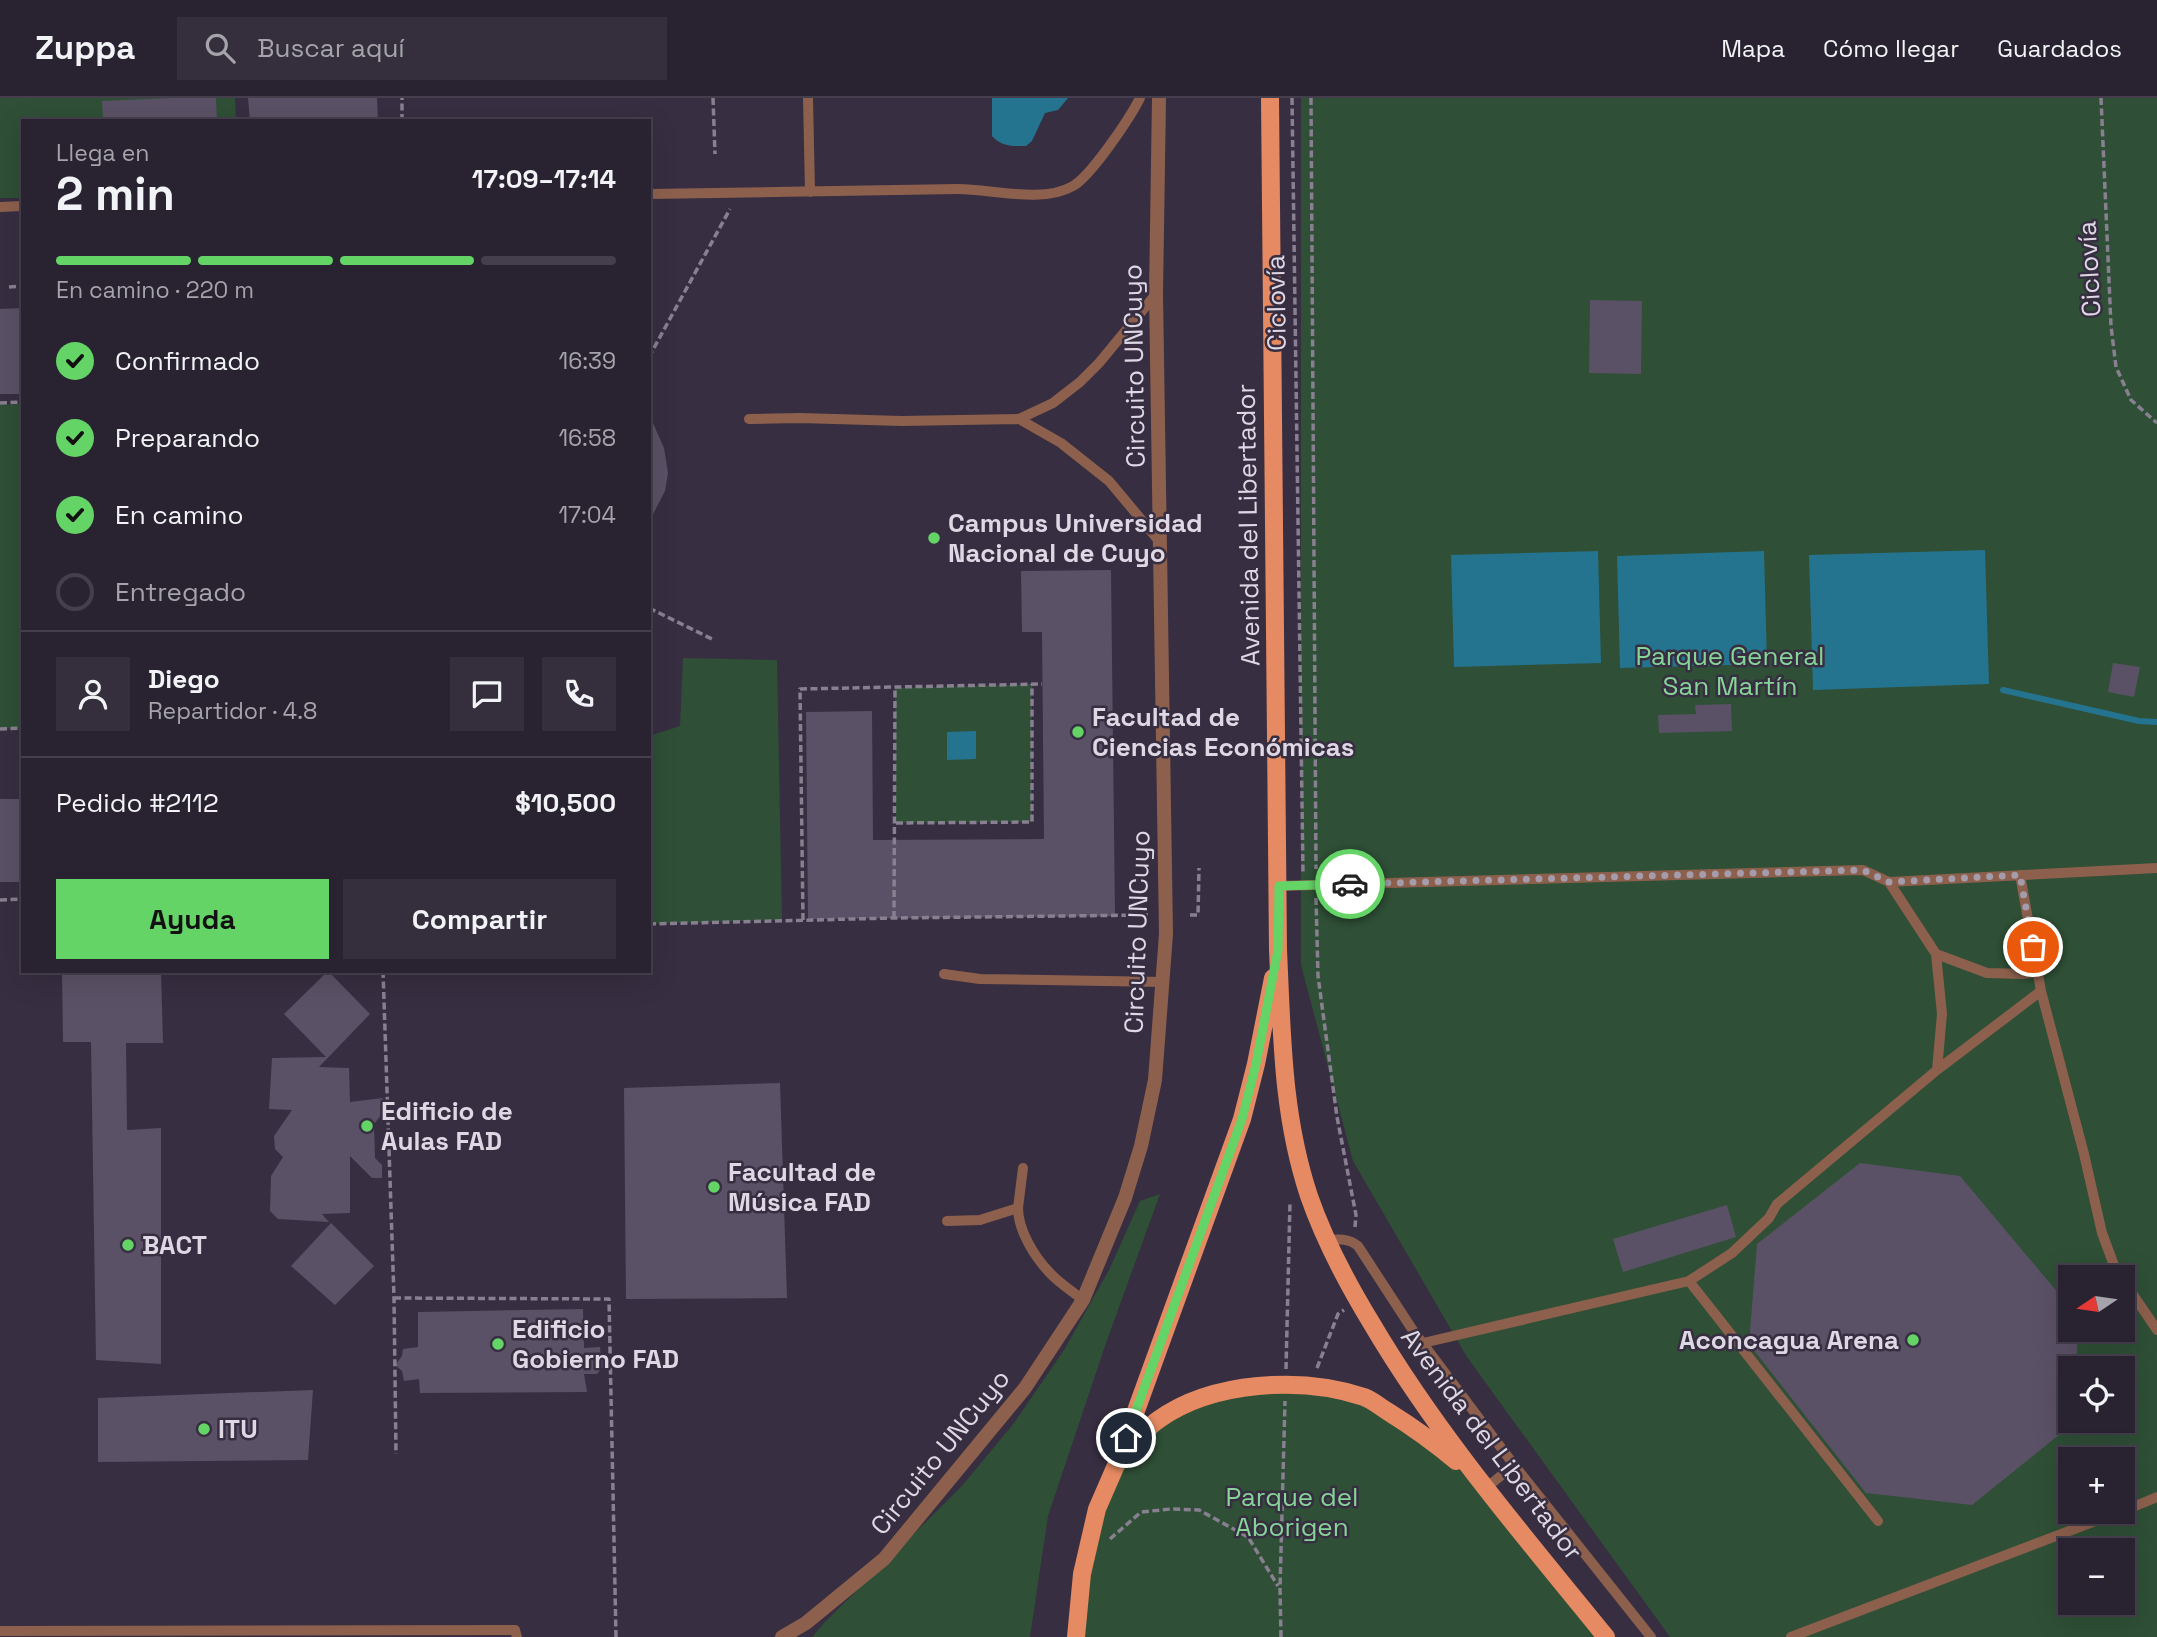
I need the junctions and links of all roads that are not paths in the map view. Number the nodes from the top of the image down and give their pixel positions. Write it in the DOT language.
graph roads {
  1 [pos="808,98"];
  2 [pos="1140,98"];
  3 [pos="1159,98"];
  4 [pos="1270,98"];
  5 [pos="810,192"];
  6 [pos="651,194"];
  7 [pos="21,206"];
  8 [pos="0,207"];
  9 [pos="1156,294"];
  10 [pos="749,419"];
  11 [pos="1019,419"];
  12 [pos="1161,543"];
  13 [pos="2157,868"];
  14 [pos="2020,875"];
  15 [pos="1889,882"];
  16 [pos="1279,886"];
  17 [pos="1278,950"];
  18 [pos="1936,954"];
  19 [pos="2037,972"];
  20 [pos="944,974"];
  21 [pos="1164,982"];
  22 [pos="2041,991"];
  23 [pos="1937,1070"];
  24 [pos="1023,1168"];
  25 [pos="1018,1208"];
  26 [pos="947,1220"];
  27 [pos="1326,1240"];
  28 [pos="2114,1265"];
  29 [pos="1689,1282"];
  30 [pos="2135,1298"];
  31 [pos="1083,1300"];
  32 [pos="2157,1330"];
  33 [pos="1423,1343"];
  34 [pos="1117,1462"];
  35 [pos="1514,1465"];
  36 [pos="1482,1483"];
  37 [pos="2157,1497"];
  38 [pos="2135,1506"];
  39 [pos="1878,1521"];
  40 [pos="2087,1524"];
  41 [pos="0,1631"];
  42 [pos="517,1637"];
  43 [pos="782,1637"];
  44 [pos="1076,1637"];
  45 [pos="1606,1637"];
  46 [pos="1651,1637"];
  47 [pos="1791,1637"];
  1 -- 5 [label="lane"];
  2 -- 5 [label="lane"];
  3 -- 9 [label="street, Circuito UNCuyo"];
  4 -- 16 [label="main road, Avenida del Libertador"];
  5 -- 6 [label="lane"];
  7 -- 8 [label="lane"];
  9 -- 11 [label="lane"];
  9 -- 12 [label="street, Circuito UNCuyo"];
  10 -- 11 [label="lane"];
  11 -- 12 [label="lane"];
  12 -- 21 [label="street, Circuito UNCuyo"];
  13 -- 14 [label="lane"];
  14 -- 15 [label="lane"];
  14 -- 19 [label="lane"];
  15 -- 16 [label="lane"];
  15 -- 18 [label="lane"];
  16 -- 17 [label="main road, Avenida del Libertador"];
  17 -- 27 [label="main road, Avenida del Libertador"];
  17 -- 34 [label="main road, Avenida del Libertador"];
  18 -- 19 [label="lane"];
  18 -- 23 [label="lane"];
  19 -- 22 [label="lane"];
  20 -- 21 [label="lane"];
  21 -- 31 [label="street, Circuito UNCuyo"];
  22 -- 23 [label="lane"];
  22 -- 28 [label="lane"];
  23 -- 29 [label="lane"];
  24 -- 25 [label="lane"];
  25 -- 26 [label="lane"];
  25 -- 31 [label="lane"];
  27 -- 33 [label="lane"];
  27 -- 36 [label="main road, Avenida del Libertador"];
  29 -- 33 [label="lane"];
  29 -- 39 [label="lane"];
  30 -- 32 [label="lane"];
  31 -- 43 [label="street, Circuito UNCuyo"];
  33 -- 35 [label="lane"];
  34 -- 36 [label="main road"];
  34 -- 44 [label="main road, Avenida del Libertador"];
  35 -- 36 [label="lane"];
  35 -- 46 [label="lane"];
  36 -- 45 [label="main road, Avenida del Libertador"];
  37 -- 38 [label="lane"];
  40 -- 47 [label="lane"];
  41 -- 42 [label="lane"];
}
